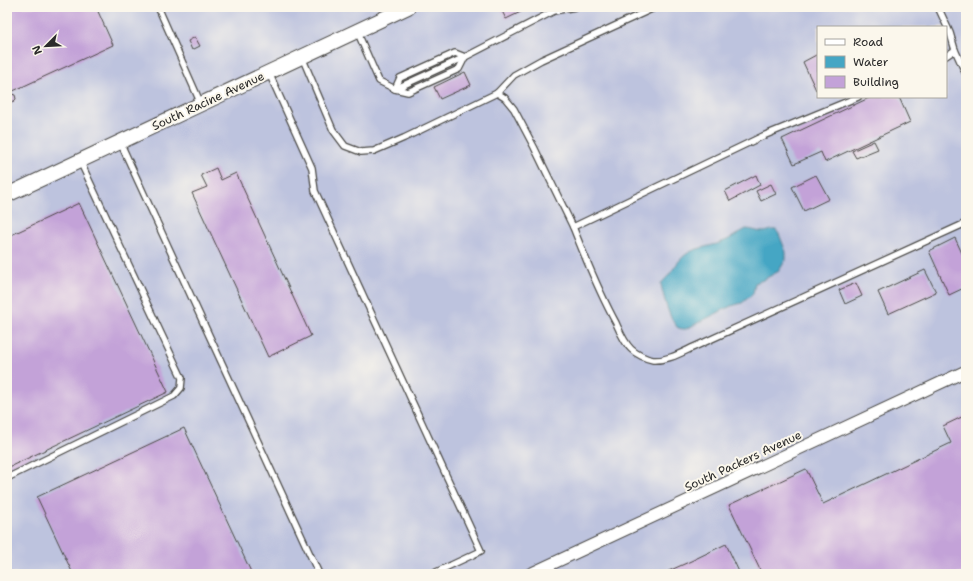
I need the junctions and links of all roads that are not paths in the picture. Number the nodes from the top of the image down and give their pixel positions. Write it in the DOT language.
graph roads {
  1 [pos="158,7"];
  2 [pos="408,7"];
  3 [pos="575,7"];
  4 [pos="656,7"];
  5 [pos="938,7"];
  6 [pos="556,9"];
  7 [pos="947,26"];
  8 [pos="947,26"];
  9 [pos="357,31"];
  10 [pos="955,50"];
  11 [pos="947,55"];
  12 [pos="465,56"];
  13 [pos="301,57"];
  14 [pos="269,72"];
  15 [pos="966,74"];
  16 [pos="395,89"];
  17 [pos="497,93"];
  18 [pos="856,98"];
  19 [pos="201,104"];
  20 [pos="120,142"];
  21 [pos="80,161"];
  22 [pos="7,195"];
  23 [pos="966,223"];
  24 [pos="573,227"];
  25 [pos="966,371"];
  26 [pos="7,478"];
  27 [pos="319,574"];
  28 [pos="432,574"];
  29 [pos="530,574"];
  1 -- 19 [label="lane"];
  2 -- 9 [label="street, South Racine Avenue"];
  3 -- 6 [label="lane"];
  4 -- 17 [label="lane"];
  5 -- 8 [label="lane"];
  6 -- 12 [label="lane"];
  7 -- 10 [label="lane"];
  9 -- 13 [label="street, South Racine Avenue"];
  9 -- 16 [label="lane"];
  10 -- 11 [label="lane"];
  10 -- 15 [label="lane"];
  12 -- 16 [label="lane"];
  12 -- 16 [label="lane"];
  13 -- 14 [label="street, South Racine Avenue"];
  13 -- 17 [label="lane"];
  14 -- 19 [label="street, South Racine Avenue"];
  14 -- 28 [label="lane"];
  17 -- 24 [label="lane"];
  18 -- 24 [label="lane"];
  19 -- 20 [label="street, South Racine Avenue"];
  20 -- 21 [label="street, South Racine Avenue"];
  20 -- 27 [label="lane"];
  21 -- 22 [label="street, South Racine Avenue"];
  21 -- 26 [label="lane"];
  23 -- 24 [label="lane"];
  25 -- 29 [label="street, South Packers Avenue"];
}
